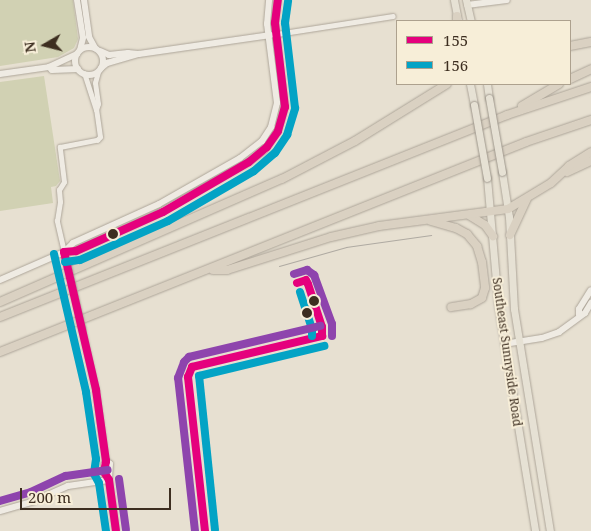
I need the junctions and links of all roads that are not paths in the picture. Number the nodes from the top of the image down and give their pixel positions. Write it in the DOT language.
graph roads {
  1 [pos="78,0"];
  2 [pos="84,0"];
  3 [pos="269,0"];
  4 [pos="278,0"];
  5 [pos="454,0"];
  6 [pos="507,0"];
  7 [pos="467,3"];
  8 [pos="393,16"];
  9 [pos="458,19"];
  10 [pos="471,20"];
  11 [pos="276,34"];
  12 [pos="268,36"];
  13 [pos="591,42"];
  14 [pos="571,46"];
  15 [pos="97,50"];
  16 [pos="78,52"];
  17 [pos="139,54"];
  18 [pos="48,67"];
  19 [pos="78,69"];
  20 [pos="591,69"];
  21 [pos="99,70"];
  22 [pos="0,74"];
  23 [pos="84,74"];
  24 [pos="571,79"];
  25 [pos="443,85"];
  26 [pos="470,85"];
  27 [pos="487,85"];
  28 [pos="557,85"];
  29 [pos="591,87"];
  30 [pos="96,110"];
  31 [pos="507,115"];
  32 [pos="591,120"];
  33 [pos="591,152"];
  34 [pos="591,161"];
  35 [pos="562,174"];
  36 [pos="528,197"];
  37 [pos="508,209"];
  38 [pos="492,212"];
  39 [pos="469,215"];
  40 [pos="427,220"];
  41 [pos="510,235"];
  42 [pos="493,236"];
  43 [pos="64,252"];
  44 [pos="210,270"];
  45 [pos="0,280"];
  46 [pos="591,290"];
  47 [pos="0,302"];
  48 [pos="591,303"];
  49 [pos="451,307"];
  50 [pos="579,315"];
  51 [pos="0,317"];
  52 [pos="518,342"];
  53 [pos="504,344"];
  54 [pos="0,352"];
  55 [pos="109,480"];
  56 [pos="0,511"];
  57 [pos="116,531"];
  58 [pos="535,531"];
  59 [pos="550,531"];
  1 -- 16 [label="main road"];
  2 -- 15 [label="main road"];
  3 -- 12 [label="main road"];
  4 -- 11 [label="main road"];
  5 -- 9 [label="main road"];
  6 -- 7 [label="main road"];
  7 -- 10 [label="main road"];
  8 -- 11 [label="street"];
  11 -- 12 [label="main road"];
  11 -- 43 [label="main road"];
  12 -- 17 [label="main road"];
  12 -- 43 [label="main road"];
  13 -- 14 [label="highway"];
  15 -- 16 [label="main road"];
  15 -- 17 [label="main road"];
  15 -- 21 [label="main road"];
  16 -- 18 [label="main road"];
  16 -- 19 [label="main road"];
  17 -- 21 [label="main road"];
  18 -- 19 [label="main road"];
  18 -- 22 [label="main road"];
  19 -- 23 [label="main road"];
  20 -- 24 [label="highway"];
  21 -- 23 [label="main road"];
  21 -- 30 [label="street"];
  23 -- 30 [label="street"];
  25 -- 47 [label="highway"];
  26 -- 38 [label="main road, Southeast Sunnyside Road, bridge"];
  27 -- 37 [label="main road, Southeast Sunnyside Road, bridge"];
  28 -- 31 [label="highway"];
  29 -- 31 [label="highway"];
  30 -- 43 [label="street"];
  31 -- 51 [label="highway"];
  32 -- 44 [label="highway"];
  33 -- 35 [label="highway"];
  34 -- 35 [label="highway"];
  35 -- 36 [label="highway"];
  36 -- 37 [label="highway"];
  36 -- 41 [label="highway"];
  37 -- 38 [label="highway"];
  37 -- 41 [label="main road, Southeast Sunnyside Road"];
  38 -- 39 [label="highway"];
  38 -- 42 [label="main road, Southeast Sunnyside Road"];
  39 -- 40 [label="highway"];
  39 -- 42 [label="highway"];
  40 -- 44 [label="highway"];
  40 -- 49 [label="highway"];
  41 -- 52 [label="main road, Southeast Sunnyside Road"];
  42 -- 53 [label="main road, Southeast Sunnyside Road"];
  43 -- 45 [label="main road"];
  43 -- 55 [label="main road, bridge"];
  44 -- 54 [label="highway"];
  46 -- 50 [label="main road"];
  48 -- 50 [label="main road"];
  50 -- 52 [label="main road"];
  52 -- 53 [label="main road"];
  52 -- 59 [label="main road, Southeast Sunnyside Road"];
  53 -- 58 [label="main road, Southeast Sunnyside Road"];
  55 -- 56 [label="main road"];
  55 -- 57 [label="main road"];
}
